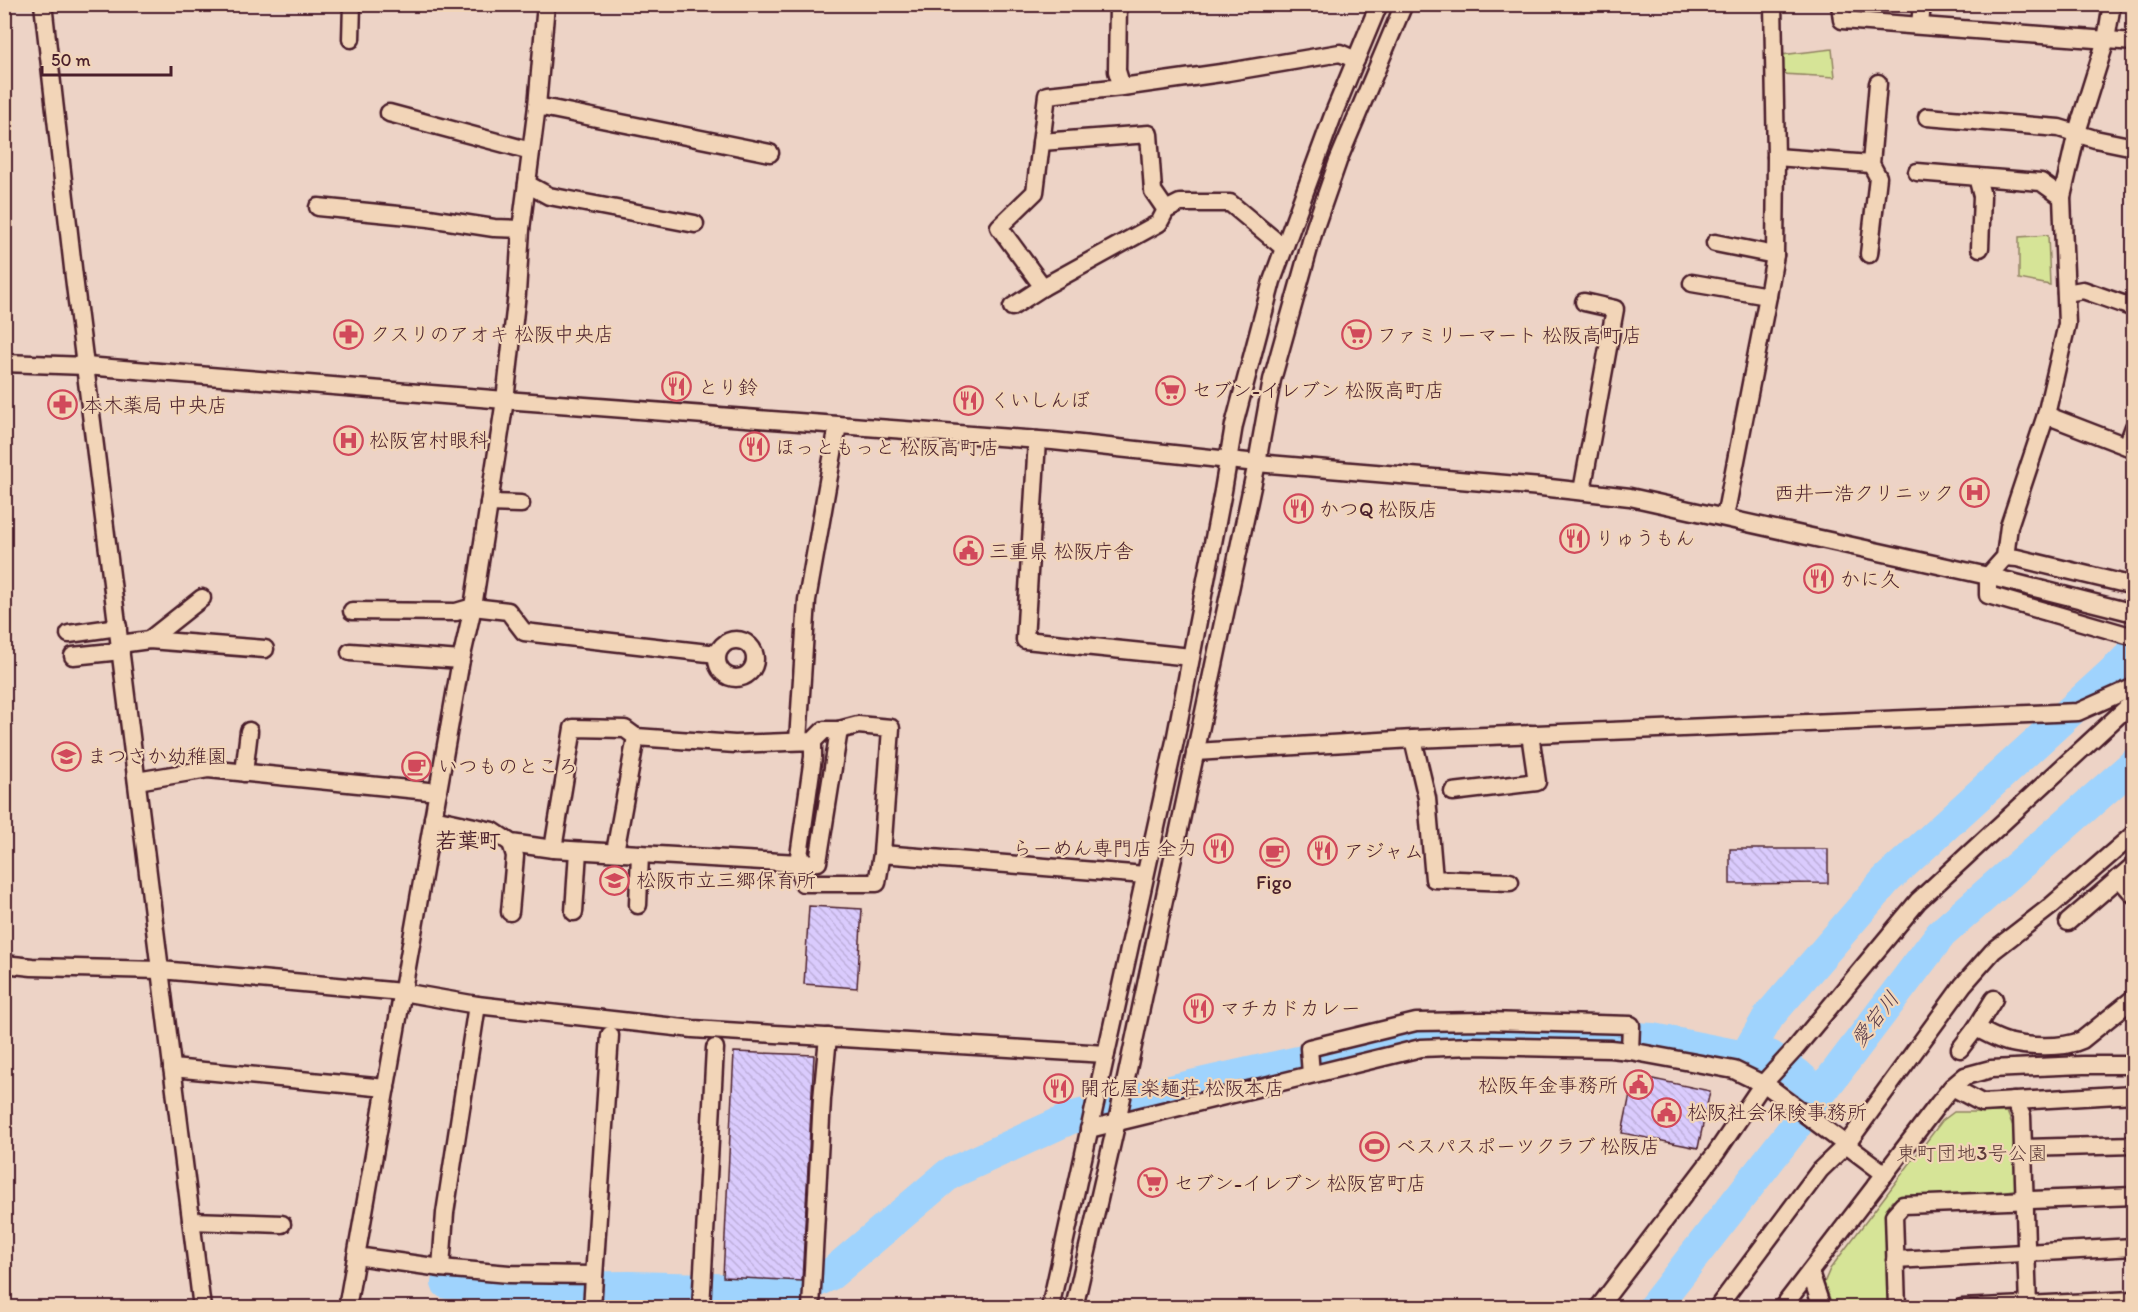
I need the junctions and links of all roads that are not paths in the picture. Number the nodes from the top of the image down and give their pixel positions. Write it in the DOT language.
graph roads {
  1 [pos="43,4"];
  2 [pos="352,4"];
  3 [pos="546,4"];
  4 [pos="1118,4"];
  5 [pos="1378,4"];
  6 [pos="1404,4"];
  7 [pos="1773,4"];
  8 [pos="1840,4"];
  9 [pos="1922,4"];
  10 [pos="2112,4"];
  11 [pos="1920,25"];
  12 [pos="351,39"];
  13 [pos="2106,40"];
  14 [pos="2133,42"];
  15 [pos="1356,60"];
  16 [pos="1878,82"];
  17 [pos="1122,87"];
  18 [pos="537,106"];
  19 [pos="389,113"];
  20 [pos="1927,117"];
  21 [pos="2077,132"];
  22 [pos="1041,142"];
  23 [pos="2133,147"];
  24 [pos="531,151"];
  25 [pos="770,153"];
  26 [pos="1776,157"];
  27 [pos="1871,164"];
  28 [pos="1917,172"];
  29 [pos="1977,177"];
  30 [pos="527,184"];
  31 [pos="2062,197"];
  32 [pos="318,207"];
  33 [pos="1167,210"];
  34 [pos="695,224"];
  35 [pos="521,229"];
  36 [pos="1715,243"];
  37 [pos="1284,248"];
  38 [pos="1980,248"];
  39 [pos="1869,254"];
  40 [pos="1775,255"];
  41 [pos="1692,283"];
  42 [pos="1043,287"];
  43 [pos="2066,293"];
  44 [pos="1768,296"];
  45 [pos="1584,302"];
  46 [pos="1012,307"];
  47 [pos="2133,308"];
  48 [pos="4,363"];
  49 [pos="86,366"];
  50 [pos="505,400"];
  51 [pos="2046,415"];
  52 [pos="838,425"];
  53 [pos="2133,427"];
  54 [pos="1037,440"];
  55 [pos="2130,447"];
  56 [pos="1229,460"];
  57 [pos="1257,463"];
  58 [pos="1582,491"];
  59 [pos="489,503"];
  60 [pos="521,504"];
  61 [pos="1725,517"];
  62 [pos="2005,557"];
  63 [pos="1988,576"];
  64 [pos="2133,586"];
  65 [pos="202,598"];
  66 [pos="473,607"];
  67 [pos="352,611"];
  68 [pos="2133,613"];
  69 [pos="69,634"];
  70 [pos="2127,635"];
  71 [pos="149,640"];
  72 [pos="120,641"];
  73 [pos="265,649"];
  74 [pos="350,652"];
  75 [pos="717,654"];
  76 [pos="73,656"];
  77 [pos="1191,657"];
  78 [pos="461,660"];
  79 [pos="2133,687"];
  80 [pos="2133,701"];
  81 [pos="839,730"];
  82 [pos="249,731"];
  83 [pos="1530,734"];
  84 [pos="636,737"];
  85 [pos="1413,739"];
  86 [pos="806,741"];
  87 [pos="1195,752"];
  88 [pos="244,773"];
  89 [pos="137,782"];
  90 [pos="438,792"];
  91 [pos="1453,792"];
  92 [pos="433,818"];
  93 [pos="2133,834"];
  94 [pos="511,843"];
  95 [pos="553,849"];
  96 [pos="578,851"];
  97 [pos="615,852"];
  98 [pos="640,854"];
  99 [pos="882,854"];
  100 [pos="798,863"];
  101 [pos="2133,865"];
  102 [pos="1145,875"];
  103 [pos="2119,878"];
  104 [pos="1510,882"];
  105 [pos="2133,895"];
  106 [pos="638,905"];
  107 [pos="510,912"];
  108 [pos="574,912"];
  109 [pos="2068,922"];
  110 [pos="4,964"];
  111 [pos="161,970"];
  112 [pos="402,992"];
  113 [pos="2133,998"];
  114 [pos="1994,999"];
  115 [pos="477,1005"];
  116 [pos="1471,1021"];
  117 [pos="1557,1023"];
  118 [pos="1976,1028"];
  119 [pos="1380,1032"];
  120 [pos="610,1035"];
  121 [pos="828,1037"];
  122 [pos="1473,1045"];
  123 [pos="1558,1046"];
  124 [pos="715,1048"];
  125 [pos="1960,1049"];
  126 [pos="1630,1050"];
  127 [pos="1106,1054"];
  128 [pos="1386,1056"];
  129 [pos="2133,1065"];
  130 [pos="172,1068"];
  131 [pos="1311,1073"];
  132 [pos="1768,1082"];
  133 [pos="1952,1087"];
  134 [pos="386,1088"];
  135 [pos="2133,1094"];
  136 [pos="2014,1101"];
  137 [pos="1117,1118"];
  138 [pos="1090,1125"];
  139 [pos="2133,1144"];
  140 [pos="1846,1145"];
  141 [pos="2023,1148"];
  142 [pos="1884,1174"];
  143 [pos="2133,1196"];
  144 [pos="2024,1200"];
  145 [pos="191,1221"];
  146 [pos="282,1224"];
  147 [pos="2133,1247"];
  148 [pos="2026,1252"];
  149 [pos="356,1256"];
  150 [pos="1895,1260"];
  151 [pos="441,1268"];
  152 [pos="1810,1272"];
  153 [pos="594,1276"];
  154 [pos="1797,1289"];
  155 [pos="2133,1300"];
  156 [pos="592,1303"];
  157 [pos="701,1304"];
  158 [pos="811,1306"];
  159 [pos="2028,1306"];
  160 [pos="202,1308"];
  161 [pos="347,1308"];
  162 [pos="1050,1308"];
  163 [pos="1074,1308"];
  164 [pos="1598,1308"];
  165 [pos="1717,1308"];
  166 [pos="1782,1308"];
  167 [pos="1803,1308"];
  168 [pos="1822,1308"];
  169 [pos="1897,1308"];
  170 [pos="1961,1308"];
  1 -- 49 [label="street"];
  2 -- 12 [label="street"];
  3 -- 18 [label="street"];
  4 -- 17 [label="street"];
  5 -- 15 [label="street"];
  6 -- 57 [label="street"];
  7 -- 26 [label="street"];
  8 -- 11 [label="street"];
  9 -- 11 [label="street"];
  10 -- 13 [label="street"];
  11 -- 13 [label="street"];
  13 -- 14 [label="street"];
  13 -- 21 [label="street"];
  15 -- 17 [label="street"];
  15 -- 37 [label="street"];
  16 -- 27 [label="street"];
  17 -- 22 [label="street"];
  18 -- 24 [label="street"];
  18 -- 25 [label="street"];
  19 -- 24 [label="street"];
  20 -- 21 [label="street"];
  21 -- 23 [label="street"];
  21 -- 31 [label="street"];
  22 -- 33 [label="street"];
  22 -- 42 [label="street"];
  24 -- 30 [label="street"];
  26 -- 27 [label="street"];
  26 -- 40 [label="street"];
  27 -- 39 [label="street"];
  28 -- 29 [label="street"];
  29 -- 31 [label="street"];
  29 -- 38 [label="street"];
  30 -- 34 [label="street"];
  30 -- 35 [label="street"];
  31 -- 43 [label="street"];
  32 -- 35 [label="street"];
  33 -- 37 [label="street"];
  33 -- 42 [label="street"];
  35 -- 50 [label="street"];
  36 -- 40 [label="street"];
  37 -- 56 [label="street"];
  40 -- 44 [label="street"];
  41 -- 44 [label="street"];
  42 -- 46 [label="street"];
  43 -- 47 [label="street"];
  43 -- 51 [label="street"];
  44 -- 61 [label="street"];
  45 -- 58 [label="street"];
  48 -- 49 [label="street"];
  49 -- 50 [label="street"];
  49 -- 72 [label="street"];
  50 -- 52 [label="street"];
  50 -- 59 [label="street"];
  51 -- 55 [label="street"];
  51 -- 62 [label="street"];
  52 -- 54 [label="street"];
  52 -- 86 [label="street"];
  53 -- 55 [label="street"];
  54 -- 56 [label="street"];
  54 -- 77 [label="street"];
  56 -- 57 [label="street"];
  56 -- 77 [label="street"];
  57 -- 58 [label="street"];
  57 -- 87 [label="street"];
  58 -- 61 [label="street"];
  59 -- 60 [label="street"];
  59 -- 66 [label="street"];
  61 -- 63 [label="street"];
  62 -- 63 [label="street"];
  62 -- 64 [label="street"];
  63 -- 68 [label="street"];
  63 -- 70 [label="street"];
  65 -- 71 [label="street"];
  66 -- 67 [label="street"];
  66 -- 75 [label="street"];
  66 -- 78 [label="street"];
  69 -- 72 [label="street"];
  71 -- 72 [label="street"];
  71 -- 73 [label="street"];
  72 -- 76 [label="street"];
  72 -- 89 [label="street"];
  74 -- 78 [label="street"];
  77 -- 102 [label="street"];
  78 -- 90 [label="street"];
  79 -- 83 [label="street"];
  80 -- 132 [label="street"];
  81 -- 86 [label="street"];
  81 -- 99 [label="street"];
  81 -- 100 [label="street"];
  82 -- 88 [label="street"];
  83 -- 85 [label="street"];
  83 -- 91 [label="street"];
  84 -- 86 [label="street"];
  84 -- 95 [label="street"];
  84 -- 97 [label="street"];
  85 -- 87 [label="street"];
  85 -- 104 [label="street"];
  86 -- 100 [label="street"];
  87 -- 137 [label="street"];
  88 -- 89 [label="street"];
  88 -- 90 [label="street"];
  89 -- 111 [label="street"];
  90 -- 92 [label="street"];
  92 -- 94 [label="street"];
  92 -- 112 [label="street"];
  93 -- 140 [label="street"];
  94 -- 95 [label="street"];
  94 -- 107 [label="street"];
  95 -- 96 [label="street"];
  96 -- 97 [label="street"];
  96 -- 108 [label="street"];
  97 -- 98 [label="street"];
  98 -- 100 [label="street"];
  98 -- 106 [label="street"];
  99 -- 100 [label="street"];
  99 -- 102 [label="street"];
  101 -- 103 [label="street"];
  102 -- 127 [label="street"];
  103 -- 105 [label="street"];
  103 -- 109 [label="street"];
  110 -- 111 [label="street"];
  111 -- 112 [label="street"];
  111 -- 130 [label="street"];
  112 -- 115 [label="street"];
  112 -- 134 [label="street"];
  113 -- 118 [label="street"];
  114 -- 118 [label="street"];
  115 -- 121 [label="street"];
  115 -- 151 [label="street"];
  116 -- 117 [label="street"];
  116 -- 119 [label="street"];
  116 -- 122 [label="street"];
  117 -- 123 [label="street"];
  117 -- 126 [label="street"];
  118 -- 125 [label="street"];
  119 -- 128 [label="street"];
  119 -- 131 [label="street"];
  120 -- 153 [label="street"];
  121 -- 127 [label="street"];
  121 -- 158 [label="street"];
  122 -- 123 [label="street"];
  122 -- 128 [label="street"];
  123 -- 126 [label="street"];
  124 -- 157 [label="street"];
  126 -- 132 [label="street"];
  127 -- 138 [label="street"];
  128 -- 131 [label="street"];
  129 -- 133 [label="street"];
  130 -- 134 [label="street"];
  130 -- 145 [label="street"];
  131 -- 137 [label="street"];
  132 -- 140 [label="street"];
  132 -- 164 [label="street"];
  133 -- 136 [label="street"];
  133 -- 142 [label="street"];
  134 -- 149 [label="street"];
  135 -- 136 [label="street"];
  136 -- 141 [label="street"];
  137 -- 138 [label="street"];
  137 -- 163 [label="street"];
  138 -- 162 [label="street"];
  139 -- 141 [label="street"];
  140 -- 142 [label="street"];
  140 -- 165 [label="street"];
  141 -- 144 [label="street"];
  142 -- 152 [label="street"];
  143 -- 144 [label="street"];
  144 -- 148 [label="street"];
  144 -- 150 [label="street"];
  145 -- 146 [label="street"];
  145 -- 160 [label="street"];
  147 -- 148 [label="street"];
  148 -- 150 [label="street"];
  148 -- 159 [label="street"];
  149 -- 151 [label="street"];
  149 -- 161 [label="street"];
  150 -- 169 [label="street"];
  151 -- 153 [label="street"];
  152 -- 154 [label="street"];
  152 -- 168 [label="street"];
  153 -- 156 [label="street"];
  154 -- 166 [label="street"];
  154 -- 167 [label="street"];
  155 -- 159 [label="street"];
  159 -- 170 [label="street"];
}
